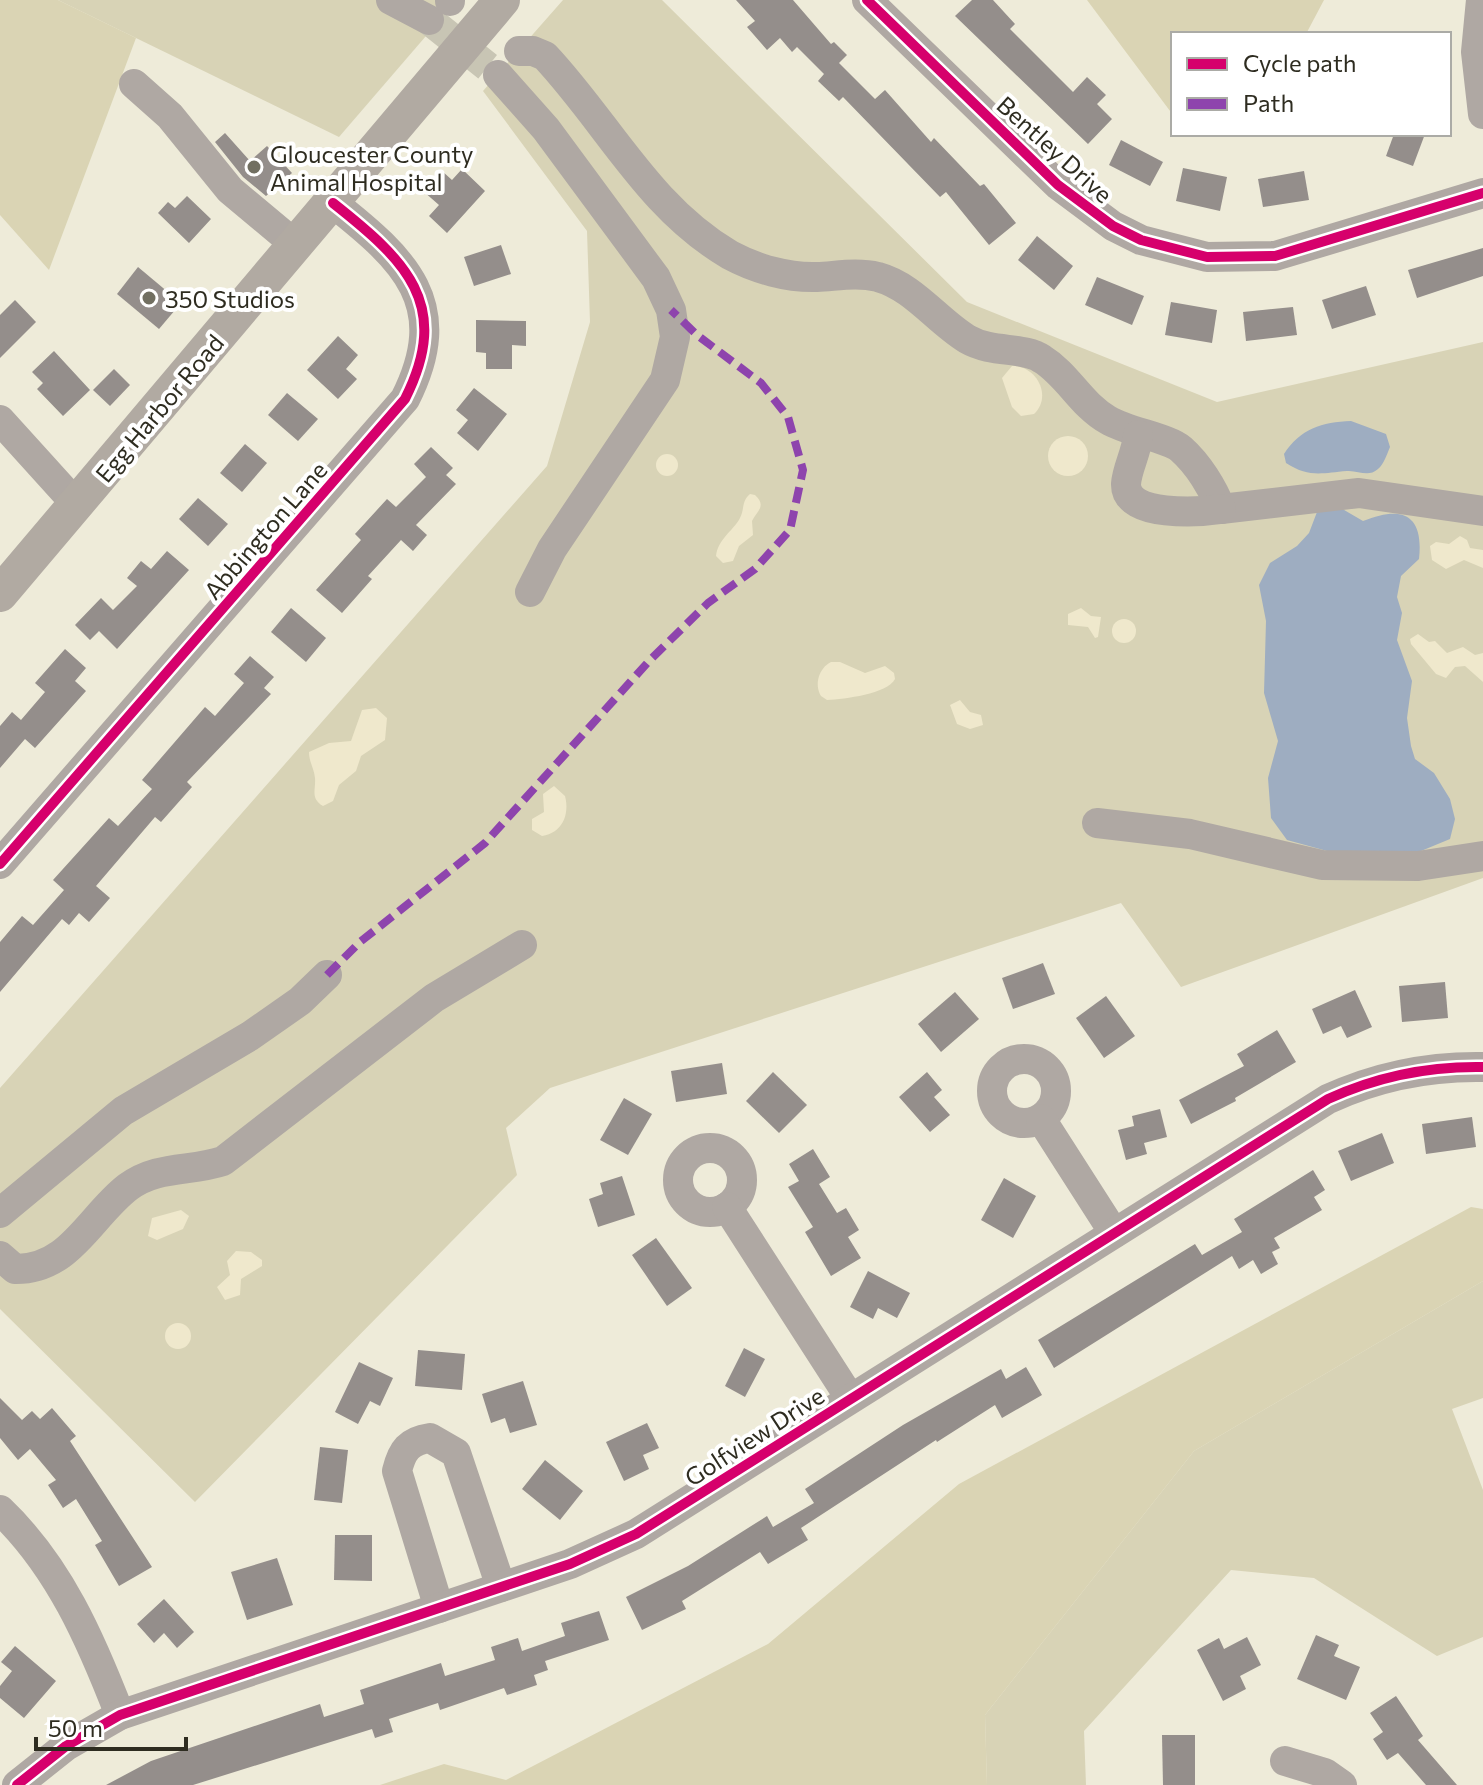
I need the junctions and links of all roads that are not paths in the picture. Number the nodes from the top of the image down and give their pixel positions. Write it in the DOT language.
graph roads {
  1 [pos="391,0"];
  2 [pos="502,0"];
  3 [pos="867,0"];
  4 [pos="1481,0"];
  5 [pos="443,7"];
  6 [pos="519,51"];
  7 [pos="498,75"];
  8 [pos="561,75"];
  9 [pos="134,84"];
  10 [pos="1483,114"];
  11 [pos="551,136"];
  12 [pos="1483,193"];
  13 [pos="333,203"];
  14 [pos="297,246"];
  15 [pos="0,420"];
  16 [pos="1138,435"];
  17 [pos="77,505"];
  18 [pos="1221,509"];
  19 [pos="1483,511"];
  20 [pos="530,592"];
  21 [pos="0,594"];
  22 [pos="1097,823"];
  23 [pos="1483,856"];
  24 [pos="0,864"];
  25 [pos="522,945"];
  26 [pos="327,975"];
  27 [pos="1483,1067"];
  28 [pos="1041,1119"];
  29 [pos="727,1207"];
  30 [pos="0,1213"];
  31 [pos="1114,1233"];
  32 [pos="0,1256"];
  33 [pos="850,1398"];
  34 [pos="0,1510"];
  35 [pos="501,1587"];
  36 [pos="439,1608"];
  37 [pos="120,1715"];
  38 [pos="1285,1761"];
  39 [pos="17,1785"];
  40 [pos="1342,1785"];
  1 -- 5 [label="street"];
  2 -- 13 [label="main road, Egg Harbor Road"];
  3 -- 12 [label="street, Bentley Drive"];
  4 -- 10 [label="street"];
  6 -- 8 [label="street"];
  7 -- 11 [label="street"];
  8 -- 11 [label="street"];
  8 -- 16 [label="street"];
  9 -- 14 [label="street"];
  11 -- 20 [label="street"];
  13 -- 14 [label="main road, Egg Harbor Road"];
  13 -- 24 [label="street, Abbington Lane"];
  14 -- 17 [label="main road, Egg Harbor Road"];
  15 -- 17 [label="street"];
  16 -- 18 [label="street"];
  16 -- 18 [label="street"];
  17 -- 21 [label="main road, Egg Harbor Road"];
  18 -- 19 [label="street"];
  22 -- 23 [label="street"];
  25 -- 32 [label="street"];
  26 -- 30 [label="street"];
  27 -- 31 [label="street, Golfview Drive"];
  28 -- 31 [label="street"];
  29 -- 33 [label="street"];
  31 -- 33 [label="street, Golfview Drive"];
  33 -- 35 [label="street, Golfview Drive"];
  34 -- 37 [label="street"];
  35 -- 36 [label="street, Golfview Drive"];
  35 -- 36 [label="street"];
  36 -- 37 [label="street, Golfview Drive"];
  37 -- 39 [label="street, Golfview Drive"];
  38 -- 40 [label="street"];
}
